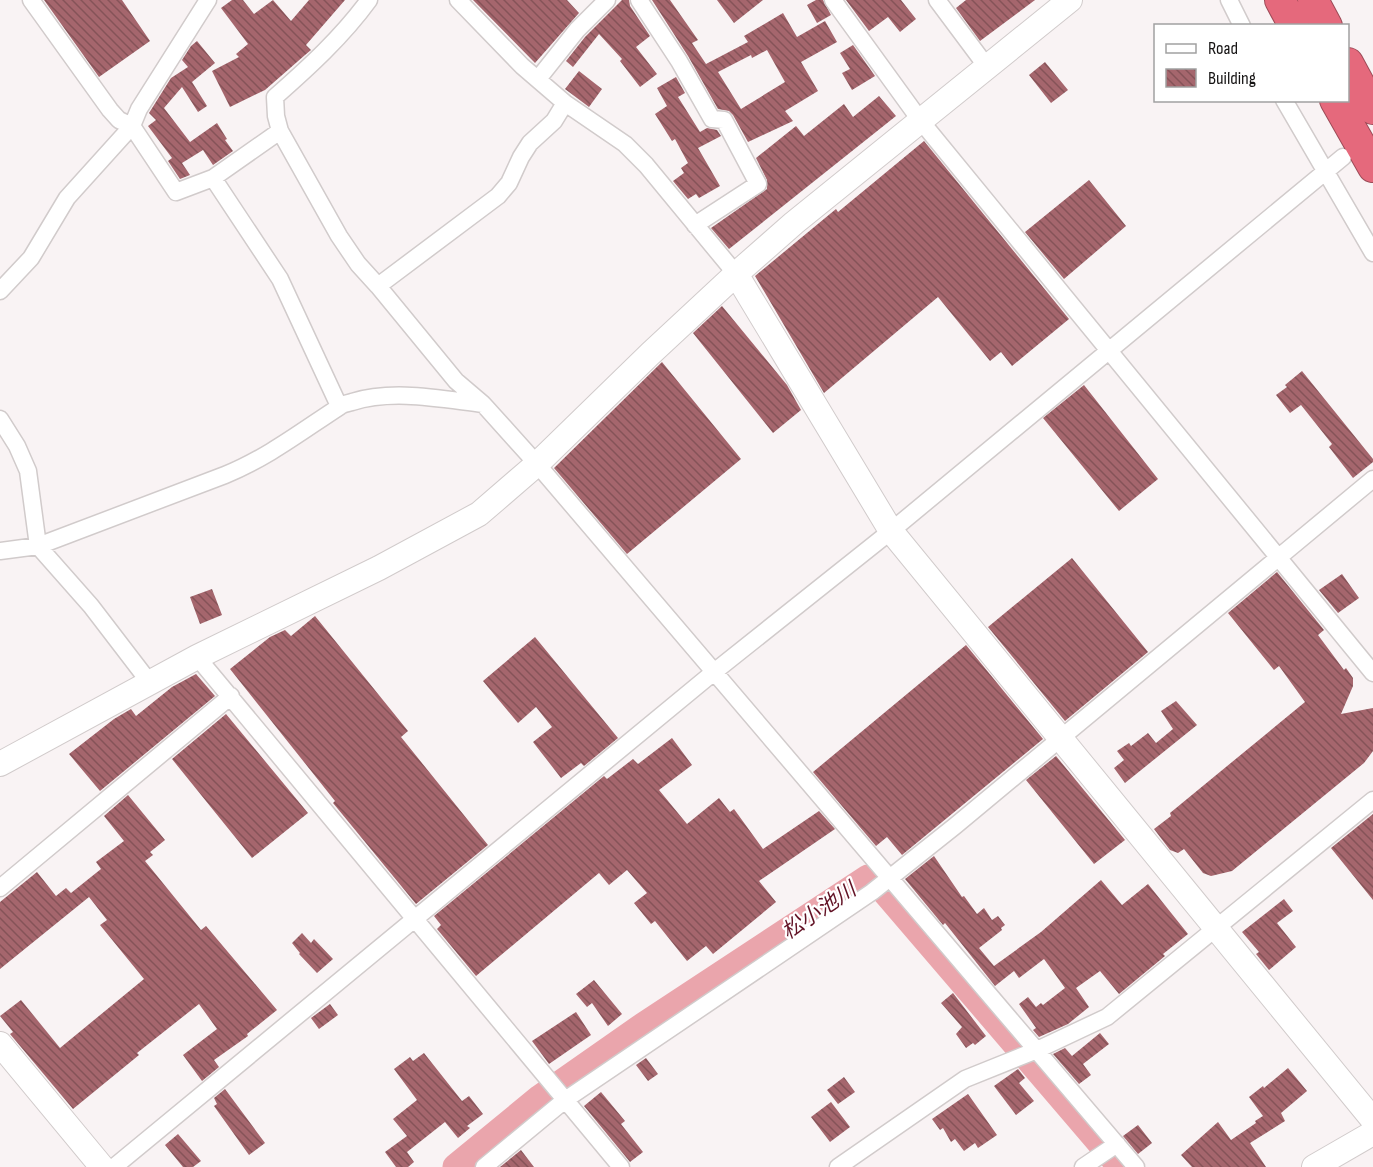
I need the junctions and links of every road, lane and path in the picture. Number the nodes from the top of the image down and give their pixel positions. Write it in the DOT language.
graph roads {
  1 [pos="31,0"];
  2 [pos="208,0"];
  3 [pos="369,0"];
  4 [pos="458,0"];
  5 [pos="607,0"];
  6 [pos="639,0"];
  7 [pos="833,0"];
  8 [pos="937,0"];
  9 [pos="1070,0"];
  10 [pos="1228,0"];
  11 [pos="1280,0"];
  12 [pos="1313,0"];
  13 [pos="1241,24"];
  14 [pos="1293,24"];
  15 [pos="1326,24"];
  16 [pos="987,67"];
  17 [pos="1349,67"];
  18 [pos="538,79"];
  19 [pos="1285,102"];
  20 [pos="1336,102"];
  21 [pos="565,103"];
  22 [pos="1373,109"];
  23 [pos="920,120"];
  24 [pos="132,126"];
  25 [pos="280,131"];
  26 [pos="1343,157"];
  27 [pos="1373,167"];
  28 [pos="1325,173"];
  29 [pos="213,178"];
  30 [pos="695,225"];
  31 [pos="1373,253"];
  32 [pos="736,274"];
  33 [pos="378,286"];
  34 [pos="0,291"];
  35 [pos="1108,350"];
  36 [pos="483,404"];
  37 [pos="339,406"];
  38 [pos="0,419"];
  39 [pos="537,464"];
  40 [pos="1373,479"];
  41 [pos="891,531"];
  42 [pos="38,546"];
  43 [pos="0,551"];
  44 [pos="1279,557"];
  45 [pos="197,657"];
  46 [pos="714,672"];
  47 [pos="1373,673"];
  48 [pos="150,683"];
  49 [pos="231,696"];
  50 [pos="1059,738"];
  51 [pos="0,764"];
  52 [pos="1373,800"];
  53 [pos="887,880"];
  54 [pos="0,888"];
  55 [pos="414,920"];
  56 [pos="1215,928"];
  57 [pos="0,1044"];
  58 [pos="1036,1050"];
  59 [pos="564,1099"];
  60 [pos="1373,1120"];
  61 [pos="1373,1133"];
  62 [pos="1116,1145"];
  63 [pos="102,1167"];
  64 [pos="114,1167"];
  65 [pos="484,1167"];
  66 [pos="621,1167"];
  67 [pos="838,1167"];
  68 [pos="1083,1167"];
  69 [pos="1136,1167"];
  70 [pos="1314,1167"];
  1 -- 24 [label="street"];
  2 -- 24 [label="street"];
  3 -- 25 [label="street"];
  4 -- 18 [label="street"];
  5 -- 18 [label="street"];
  6 -- 30 [label="street"];
  7 -- 23 [label="street"];
  8 -- 16 [label="street"];
  9 -- 16 [label="street"];
  10 -- 13 [label="street"];
  11 -- 14 [label="highway"];
  12 -- 15 [label="highway"];
  16 -- 23 [label="street"];
  17 -- 22 [label="highway"];
  18 -- 21 [label="street"];
  19 -- 28 [label="street"];
  20 -- 27 [label="highway"];
  21 -- 30 [label="street"];
  21 -- 33 [label="street"];
  23 -- 32 [label="street"];
  23 -- 35 [label="street"];
  24 -- 29 [label="street"];
  24 -- 34 [label="street"];
  25 -- 29 [label="street"];
  25 -- 33 [label="street"];
  26 -- 28 [label="street"];
  28 -- 31 [label="street"];
  28 -- 35 [label="street"];
  29 -- 37 [label="street"];
  30 -- 32 [label="street"];
  32 -- 39 [label="street"];
  32 -- 41 [label="street"];
  33 -- 36 [label="street"];
  35 -- 41 [label="street"];
  35 -- 44 [label="street"];
  36 -- 37 [label="street"];
  36 -- 39 [label="street"];
  37 -- 42 [label="street"];
  38 -- 42 [label="street"];
  39 -- 45 [label="street"];
  39 -- 46 [label="street"];
  40 -- 44 [label="street"];
  41 -- 46 [label="street"];
  41 -- 50 [label="street"];
  42 -- 43 [label="street"];
  42 -- 48 [label="street"];
  44 -- 47 [label="street"];
  44 -- 50 [label="street"];
  45 -- 48 [label="street"];
  45 -- 49 [label="street"];
  46 -- 53 [label="street"];
  46 -- 55 [label="street"];
  48 -- 51 [label="street"];
  49 -- 54 [label="street"];
  49 -- 55 [label="street"];
  50 -- 53 [label="street"];
  50 -- 56 [label="street"];
  52 -- 56 [label="street"];
  53 -- 58 [label="street"];
  53 -- 59 [label="street"];
  55 -- 59 [label="street"];
  55 -- 64 [label="street"];
  56 -- 58 [label="street"];
  56 -- 60 [label="street"];
  57 -- 63 [label="street"];
  58 -- 62 [label="street"];
  58 -- 67 [label="street"];
  59 -- 65 [label="street"];
  59 -- 66 [label="street"];
  61 -- 70 [label="street"];
  62 -- 68 [label="street"];
  62 -- 69 [label="street"];
}
